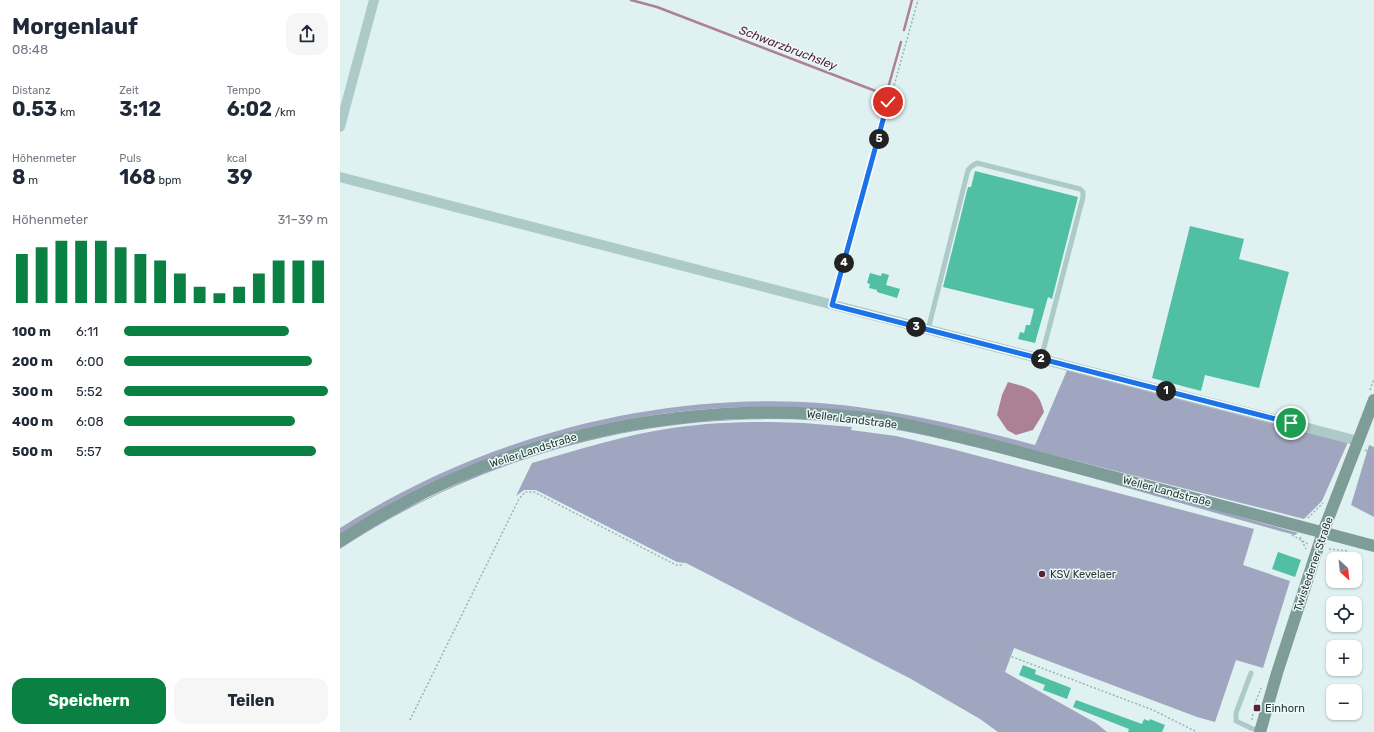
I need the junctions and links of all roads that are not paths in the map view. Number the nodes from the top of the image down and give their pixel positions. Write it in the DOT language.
graph roads {
  1 [pos="374,0"];
  2 [pos="340,127"];
  3 [pos="340,177"];
  4 [pos="928,330"];
  5 [pos="1042,359"];
  6 [pos="1374,400"];
  7 [pos="1358,441"];
  8 [pos="1323,532"];
  9 [pos="340,541"];
  10 [pos="1374,546"];
  11 [pos="1251,673"];
  12 [pos="1260,731"];
  1 -- 2 [label="street"];
  3 -- 4 [label="street"];
  4 -- 5 [label="street"];
  4 -- 5 [label="lane"];
  5 -- 7 [label="street"];
  6 -- 7 [label="main road, Twistedener Straße"];
  7 -- 8 [label="main road, Twistedener Straße"];
  8 -- 9 [label="main road, Weller Landstraße"];
  8 -- 10 [label="main road, Weller Landstraße"];
  8 -- 12 [label="main road, Twistedener Straße"];
  11 -- 12 [label="lane"];
}
